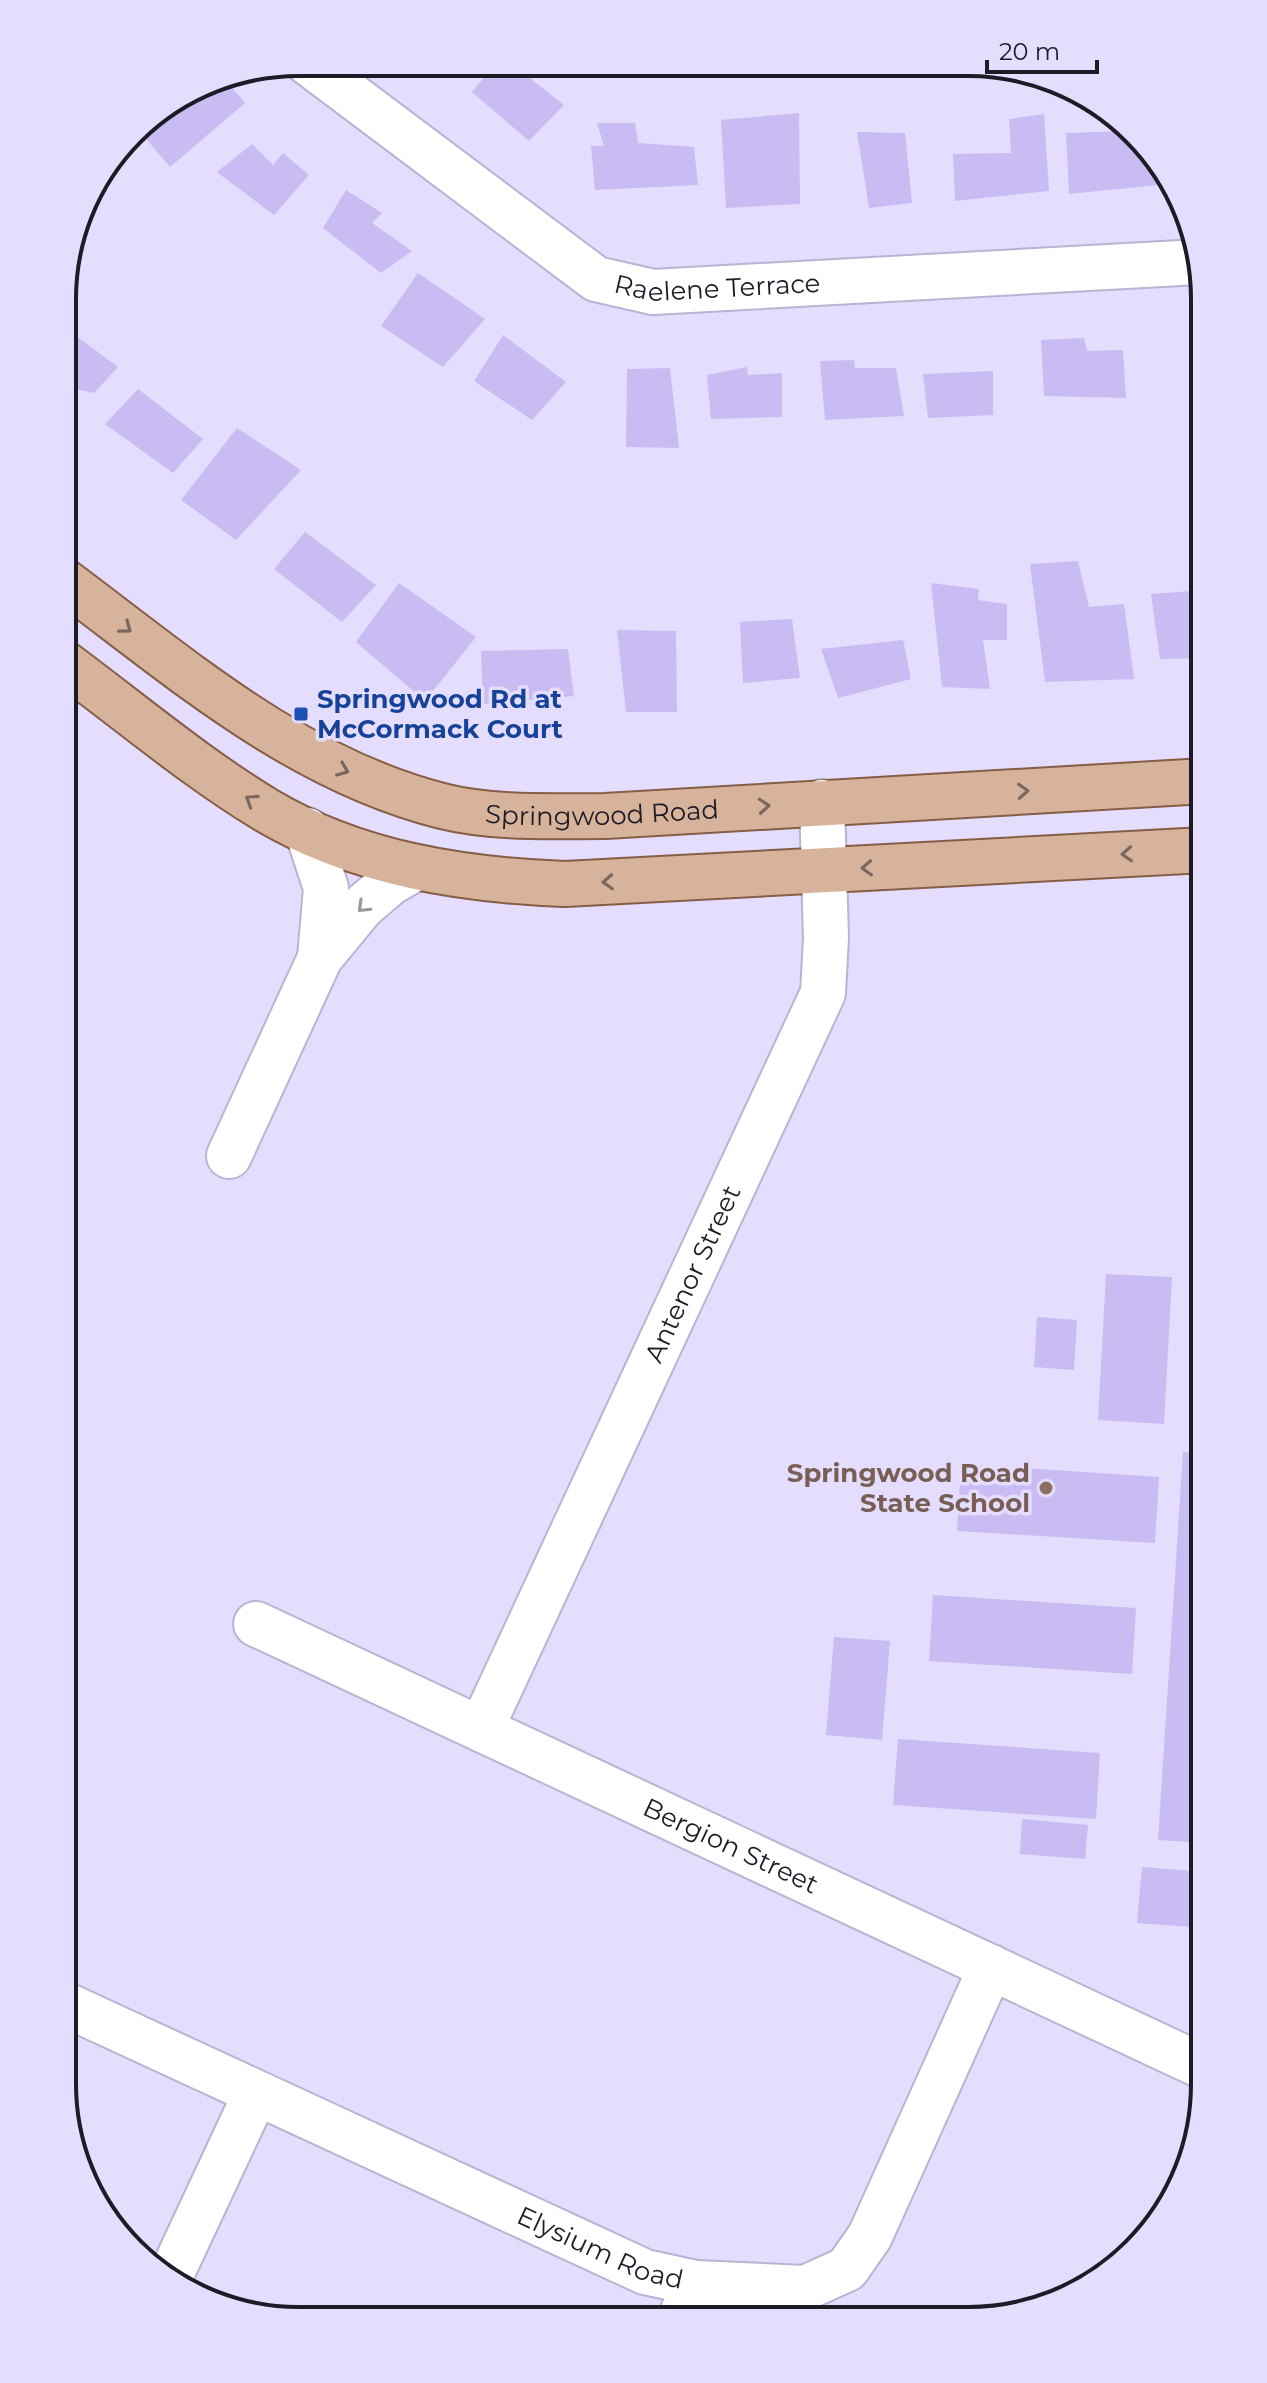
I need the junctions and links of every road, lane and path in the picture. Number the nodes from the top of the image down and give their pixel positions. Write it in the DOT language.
graph roads {
  1 [pos="326,76"];
  2 [pos="1188,263"];
  3 [pos="76,590"];
  4 [pos="76,672"];
  5 [pos="1191,782"];
  6 [pos="822,802"];
  7 [pos="307,830"];
  8 [pos="1191,851"];
  9 [pos="416,868"];
  10 [pos="823,871"];
  11 [pos="320,958"];
  12 [pos="229,1156"];
  13 [pos="256,1624"];
  14 [pos="481,1729"];
  15 [pos="991,1967"];
  16 [pos="76,2009"];
  17 [pos="1191,2061"];
  18 [pos="256,2093"];
  19 [pos="174,2268"];
  20 [pos="688,2302"];
  1 -- 2 [label="street, Raelene Terrace"];
  3 -- 6 [label="main road, Springwood Road, one-way"];
  7 -- 4 [label="main road, one-way"];
  6 -- 5 [label="main road, Springwood Road, one-way"];
  6 -- 10 [label="street, Antenor Street"];
  7 -- 9 [label="main road"];
  7 -- 11 [label="street"];
  8 -- 10 [label="main road, one-way"];
  10 -- 9 [label="main road, one-way"];
  9 -- 11 [label="street, one-way"];
  10 -- 14 [label="street, Antenor Street"];
  11 -- 12 [label="street"];
  13 -- 14 [label="street, Bergion Street"];
  14 -- 15 [label="street, Bergion Street"];
  15 -- 17 [label="street, Bergion Street"];
  15 -- 20 [label="street, Elysium Road"];
  16 -- 18 [label="street, Elysium Road"];
  18 -- 19 [label="street"];
  18 -- 20 [label="street, Elysium Road"];
}
